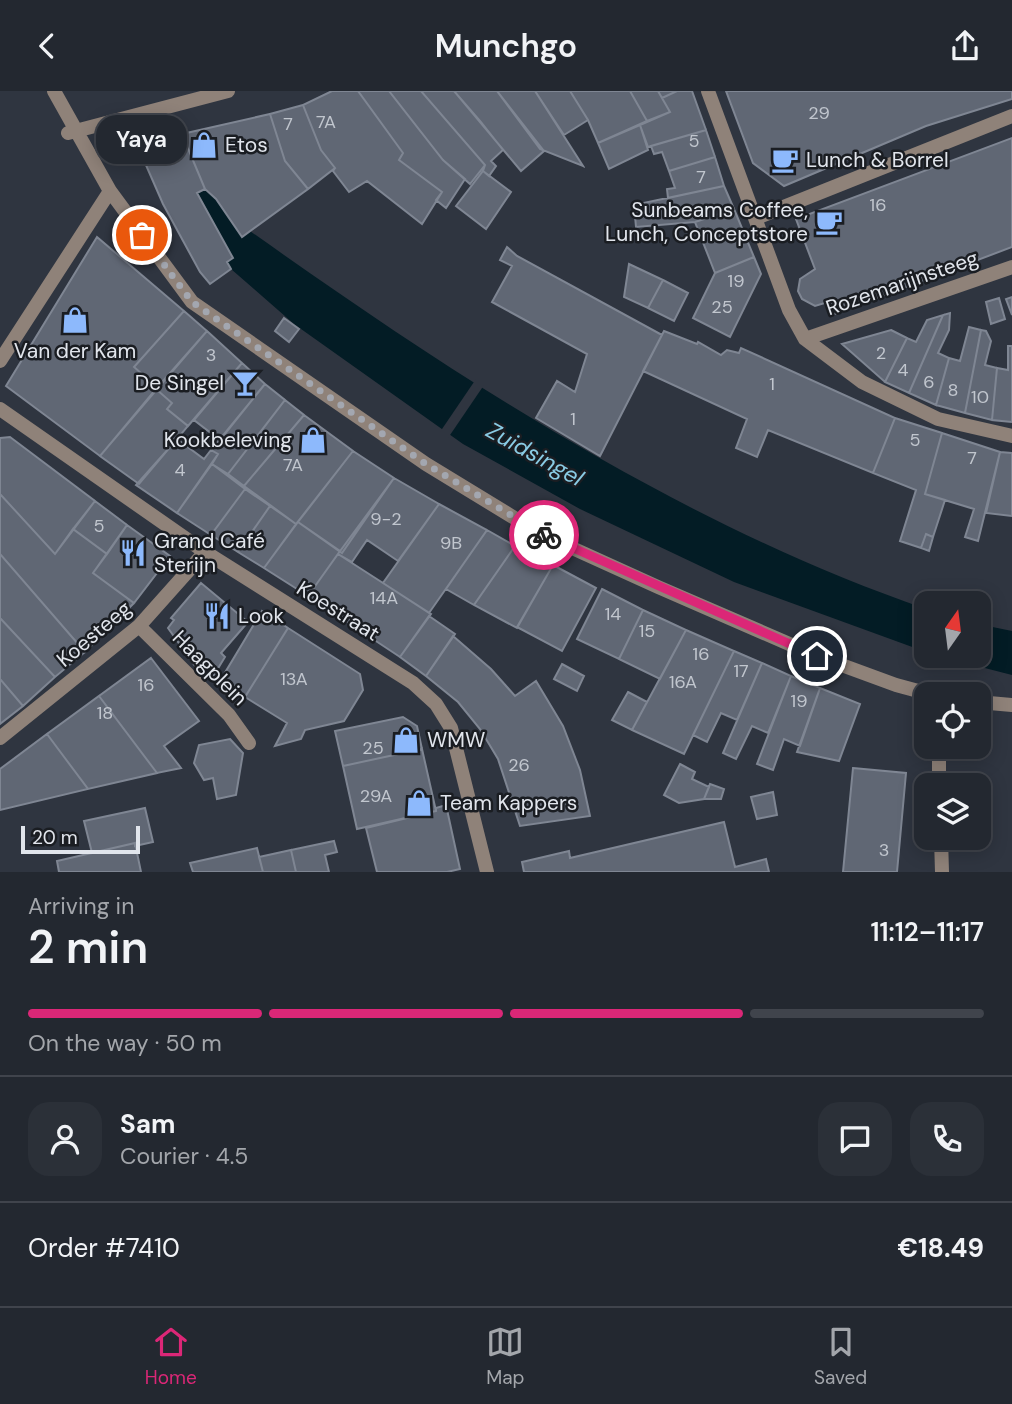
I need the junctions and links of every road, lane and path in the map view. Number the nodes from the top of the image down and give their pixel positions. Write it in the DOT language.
graph roads {
  1 [pos="54,91"];
  2 [pos="228,91"];
  3 [pos="708,91"];
  4 [pos="1012,116"];
  5 [pos="72,132"];
  6 [pos="105,191"];
  7 [pos="756,218"];
  8 [pos="1012,267"];
  9 [pos="805,339"];
  10 [pos="0,361"];
  11 [pos="0,409"];
  12 [pos="1012,436"];
  13 [pos="205,552"];
  14 [pos="139,626"];
  15 [pos="914,690"];
  16 [pos="991,703"];
  17 [pos="1012,705"];
  18 [pos="0,738"];
  19 [pos="249,743"];
  20 [pos="941,850"];
  21 [pos="486,872"];
  22 [pos="942,872"];
  1 -- 5 [label="street"];
  2 -- 5 [label="street"];
  3 -- 7 [label="street"];
  4 -- 7 [label="street"];
  5 -- 6 [label="street"];
  6 -- 10 [label="street"];
  6 -- 15 [label="street"];
  7 -- 9 [label="street"];
  8 -- 9 [label="street, Rozemarijnsteeg"];
  9 -- 12 [label="street"];
  11 -- 13 [label="street, Koestraat"];
  13 -- 14 [label="street, Koesteeg"];
  13 -- 21 [label="street, Koestraat"];
  14 -- 18 [label="street, Koesteeg"];
  14 -- 19 [label="street, Haagplein"];
  16 -- 17 [label="street"];
  20 -- 22 [label="street"];
}
